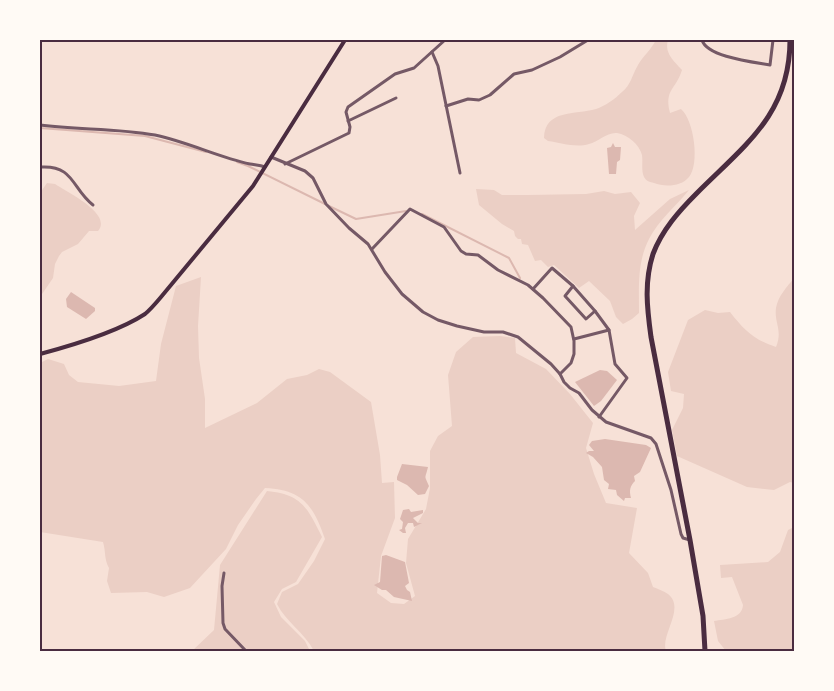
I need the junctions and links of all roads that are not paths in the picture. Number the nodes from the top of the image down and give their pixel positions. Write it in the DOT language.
graph roads {
  1 [pos="345,40"];
  2 [pos="445,40"];
  3 [pos="588,40"];
  4 [pos="702,40"];
  5 [pos="773,40"];
  6 [pos="790,40"];
  7 [pos="432,52"];
  8 [pos="396,98"];
  9 [pos="446,106"];
  10 [pos="348,121"];
  11 [pos="40,125"];
  12 [pos="271,157"];
  13 [pos="40,164"];
  14 [pos="285,164"];
  15 [pos="265,166"];
  16 [pos="460,172"];
  17 [pos="93,205"];
  18 [pos="372,249"];
  19 [pos="573,286"];
  20 [pos="533,289"];
  21 [pos="596,311"];
  22 [pos="609,330"];
  23 [pos="574,339"];
  24 [pos="40,354"];
  25 [pos="560,374"];
  26 [pos="599,417"];
  27 [pos="690,540"];
  28 [pos="224,573"];
  29 [pos="246,651"];
  30 [pos="705,651"];
  1 -- 12 [label="main road"];
  2 -- 7 [label="street"];
  3 -- 9 [label="street"];
  4 -- 5 [label="street"];
  6 -- 27 [label="highway"];
  7 -- 9 [label="street"];
  7 -- 10 [label="street"];
  8 -- 10 [label="street"];
  9 -- 16 [label="street"];
  10 -- 14 [label="street"];
  11 -- 15 [label="street"];
  12 -- 14 [label="street"];
  12 -- 15 [label="main road"];
  13 -- 17 [label="street"];
  14 -- 18 [label="street"];
  15 -- 24 [label="main road"];
  18 -- 20 [label="street"];
  18 -- 25 [label="street"];
  19 -- 20 [label="street"];
  19 -- 21 [label="street"];
  19 -- 21 [label="street"];
  20 -- 23 [label="street"];
  21 -- 22 [label="street"];
  22 -- 23 [label="street"];
  22 -- 26 [label="street"];
  23 -- 25 [label="street"];
  25 -- 26 [label="street"];
  26 -- 27 [label="street"];
  27 -- 30 [label="highway"];
  28 -- 29 [label="street"];
}
